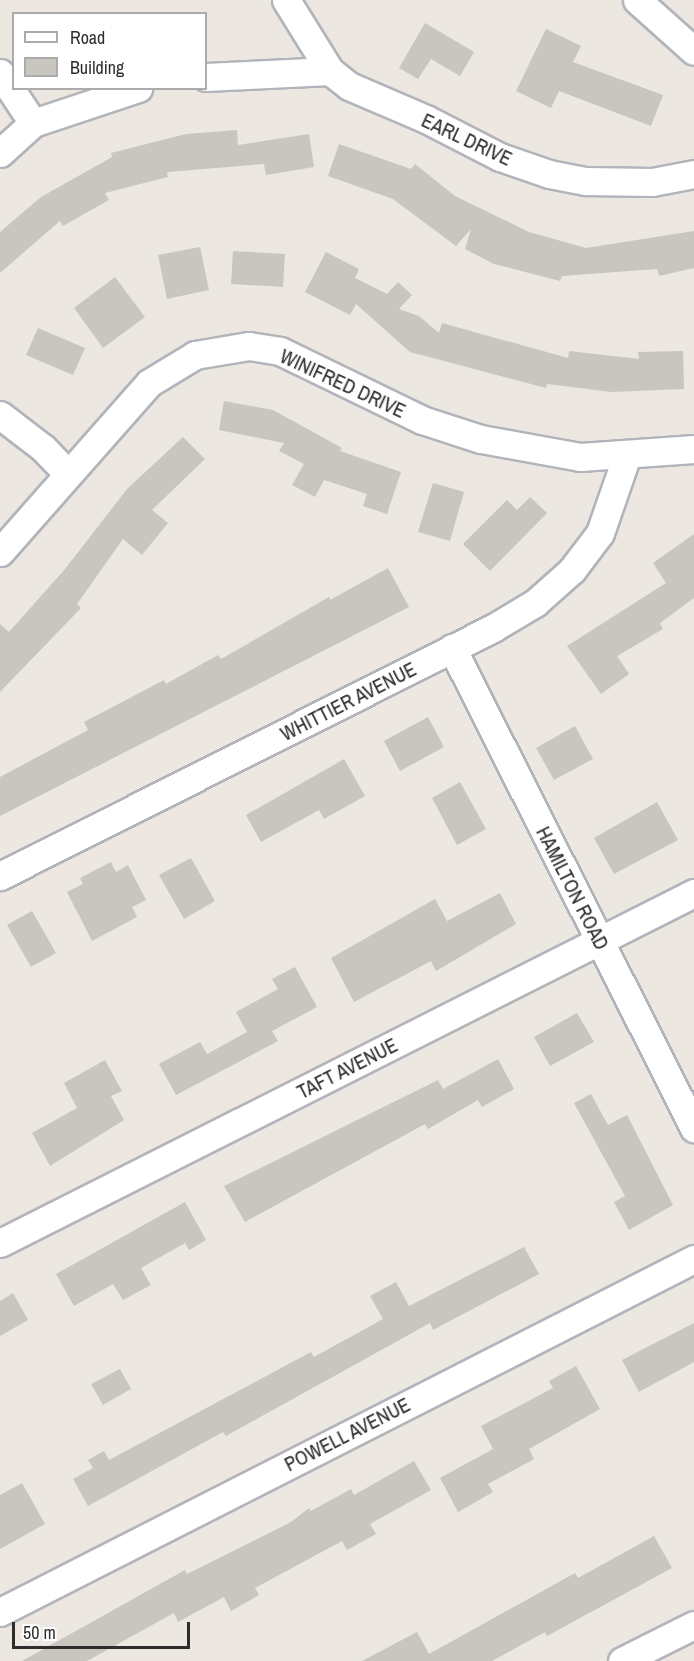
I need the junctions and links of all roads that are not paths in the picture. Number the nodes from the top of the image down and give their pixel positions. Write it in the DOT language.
graph roads {
  1 [pos="286,0"];
  2 [pos="637,0"];
  3 [pos="694,51"];
  4 [pos="330,71"];
  5 [pos="0,73"];
  6 [pos="207,77"];
  7 [pos="132,90"];
  8 [pos="33,123"];
  9 [pos="0,153"];
  10 [pos="694,174"];
  11 [pos="0,415"];
  12 [pos="694,449"];
  13 [pos="627,455"];
  14 [pos="67,473"];
  15 [pos="0,552"];
  16 [pos="452,648"];
  17 [pos="0,876"];
  18 [pos="694,893"];
  19 [pos="599,941"];
  20 [pos="694,1128"];
  21 [pos="0,1243"];
  22 [pos="694,1259"];
  23 [pos="0,1612"];
  24 [pos="694,1625"];
  25 [pos="622,1661"];
  1 -- 4 [label="street, EARL DRIVE"];
  2 -- 3 [label="street"];
  4 -- 6 [label="street"];
  4 -- 10 [label="street, EARL DRIVE"];
  5 -- 8 [label="street"];
  7 -- 8 [label="street"];
  8 -- 9 [label="street"];
  11 -- 14 [label="street"];
  12 -- 13 [label="street, WINIFRED DRIVE"];
  13 -- 14 [label="street, WINIFRED DRIVE"];
  13 -- 16 [label="street, WHITTIER AVENUE"];
  14 -- 15 [label="street, WINIFRED DRIVE"];
  16 -- 17 [label="street, WHITTIER AVENUE"];
  16 -- 19 [label="street, HAMILTON ROAD"];
  18 -- 19 [label="street, TAFT AVENUE"];
  19 -- 20 [label="street, HAMILTON ROAD"];
  19 -- 21 [label="street, TAFT AVENUE"];
  22 -- 23 [label="street, POWELL AVENUE"];
  24 -- 25 [label="street"];
}
